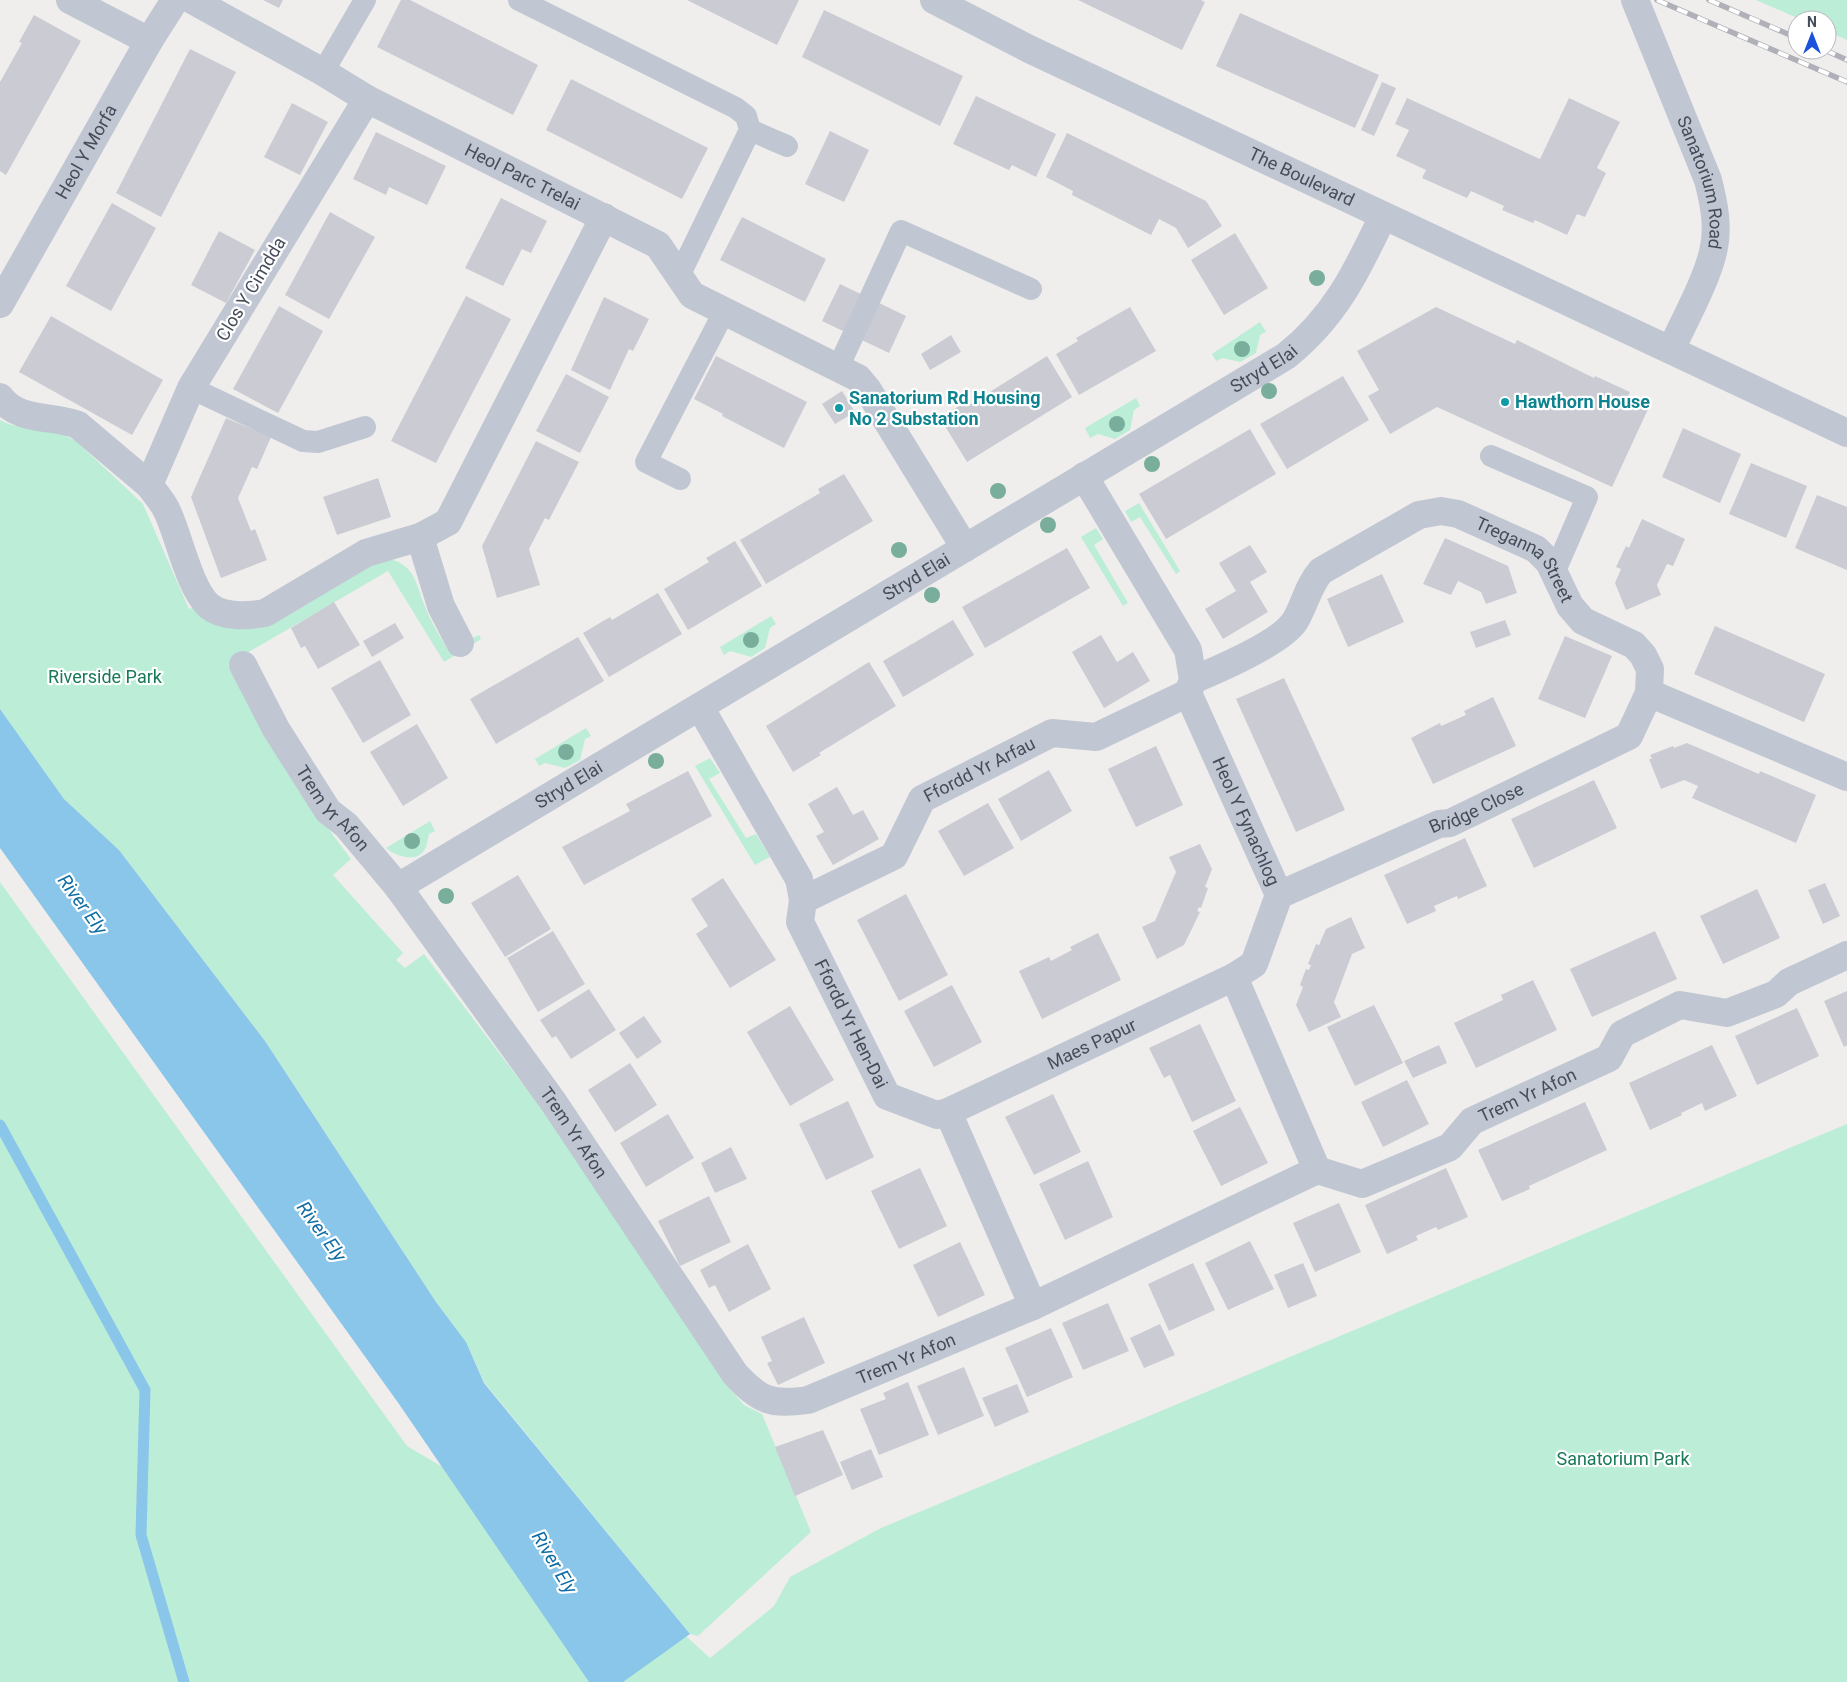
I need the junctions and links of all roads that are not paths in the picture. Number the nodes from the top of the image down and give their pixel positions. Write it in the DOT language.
graph roads {
  1 [pos="70,0"];
  2 [pos="175,0"];
  3 [pos="192,0"];
  4 [pos="365,0"];
  5 [pos="519,0"];
  6 [pos="934,0"];
  7 [pos="1635,0"];
  8 [pos="149,41"];
  9 [pos="323,72"];
  10 [pos="367,99"];
  11 [pos="750,130"];
  12 [pos="787,146"];
  13 [pos="1383,216"];
  14 [pos="604,217"];
  15 [pos="680,274"];
  16 [pos="1031,289"];
  17 [pos="0,304"];
  18 [pos="724,312"];
  19 [pos="1671,350"];
  20 [pos="838,368"];
  21 [pos="191,388"];
  22 [pos="0,397"];
  23 [pos="365,427"];
  24 [pos="1847,433"];
  25 [pos="1491,456"];
  26 [pos="1084,476"];
  27 [pos="680,479"];
  28 [pos="149,485"];
  29 [pos="420,537"];
  30 [pos="965,548"];
  31 [pos="1555,571"];
  32 [pos="460,642"];
  33 [pos="243,666"];
  34 [pos="1190,686"];
  35 [pos="1649,693"];
  36 [pos="700,707"];
  37 [pos="1847,777"];
  38 [pos="398,887"];
  39 [pos="1279,895"];
  40 [pos="803,900"];
  41 [pos="1847,955"];
  42 [pos="1234,977"];
  43 [pos="948,1112"];
  44 [pos="1317,1170"];
  45 [pos="1033,1306"];
  1 -- 8 [label="street"];
  2 -- 8 [label="street, Heol Y Morfa"];
  3 -- 9 [label="street, Heol Parc Trelai"];
  4 -- 9 [label="lane"];
  5 -- 11 [label="lane"];
  6 -- 13 [label="street, The Boulevard"];
  7 -- 19 [label="street, Sanatorium Road"];
  8 -- 17 [label="street, Heol Y Morfa"];
  9 -- 10 [label="street, Heol Parc Trelai"];
  10 -- 14 [label="street, Heol Parc Trelai"];
  10 -- 21 [label="street, Clos Y Cimdda"];
  11 -- 12 [label="lane"];
  11 -- 15 [label="lane"];
  13 -- 19 [label="street, The Boulevard"];
  13 -- 26 [label="street, Stryd Elai"];
  14 -- 15 [label="street, Heol Parc Trelai"];
  14 -- 29 [label="street"];
  15 -- 18 [label="street, Heol Parc Trelai"];
  16 -- 20 [label="lane"];
  18 -- 20 [label="street, Heol Parc Trelai"];
  18 -- 27 [label="lane"];
  19 -- 24 [label="street"];
  20 -- 30 [label="street, Heol Parc Trelai"];
  21 -- 23 [label="lane"];
  21 -- 28 [label="street, Clos Y Cimdda"];
  22 -- 28 [label="street"];
  25 -- 31 [label="lane"];
  26 -- 30 [label="street, Stryd Elai"];
  26 -- 34 [label="street, Heol Y Fynachlog"];
  28 -- 29 [label="street"];
  29 -- 32 [label="street"];
  30 -- 36 [label="street, Stryd Elai"];
  31 -- 34 [label="street, Treganna Street"];
  31 -- 35 [label="street, Treganna Street"];
  33 -- 38 [label="street, Trem Yr Afon"];
  34 -- 39 [label="street, Heol Y Fynachlog"];
  34 -- 40 [label="street, Ffordd Yr Arfau"];
  35 -- 37 [label="street"];
  35 -- 39 [label="street, Bridge Close"];
  36 -- 38 [label="street, Stryd Elai"];
  36 -- 40 [label="street, Ffordd Yr Hen-Dai"];
  38 -- 45 [label="street, Trem Yr Afon"];
  39 -- 42 [label="street, Heol Y Fynachlog"];
  40 -- 43 [label="street, Ffordd Yr Hen-Dai"];
  41 -- 44 [label="street, Trem Yr Afon"];
  42 -- 43 [label="street, Maes Papur"];
  42 -- 44 [label="street"];
  43 -- 45 [label="street"];
  44 -- 45 [label="street, Trem Yr Afon"];
}
